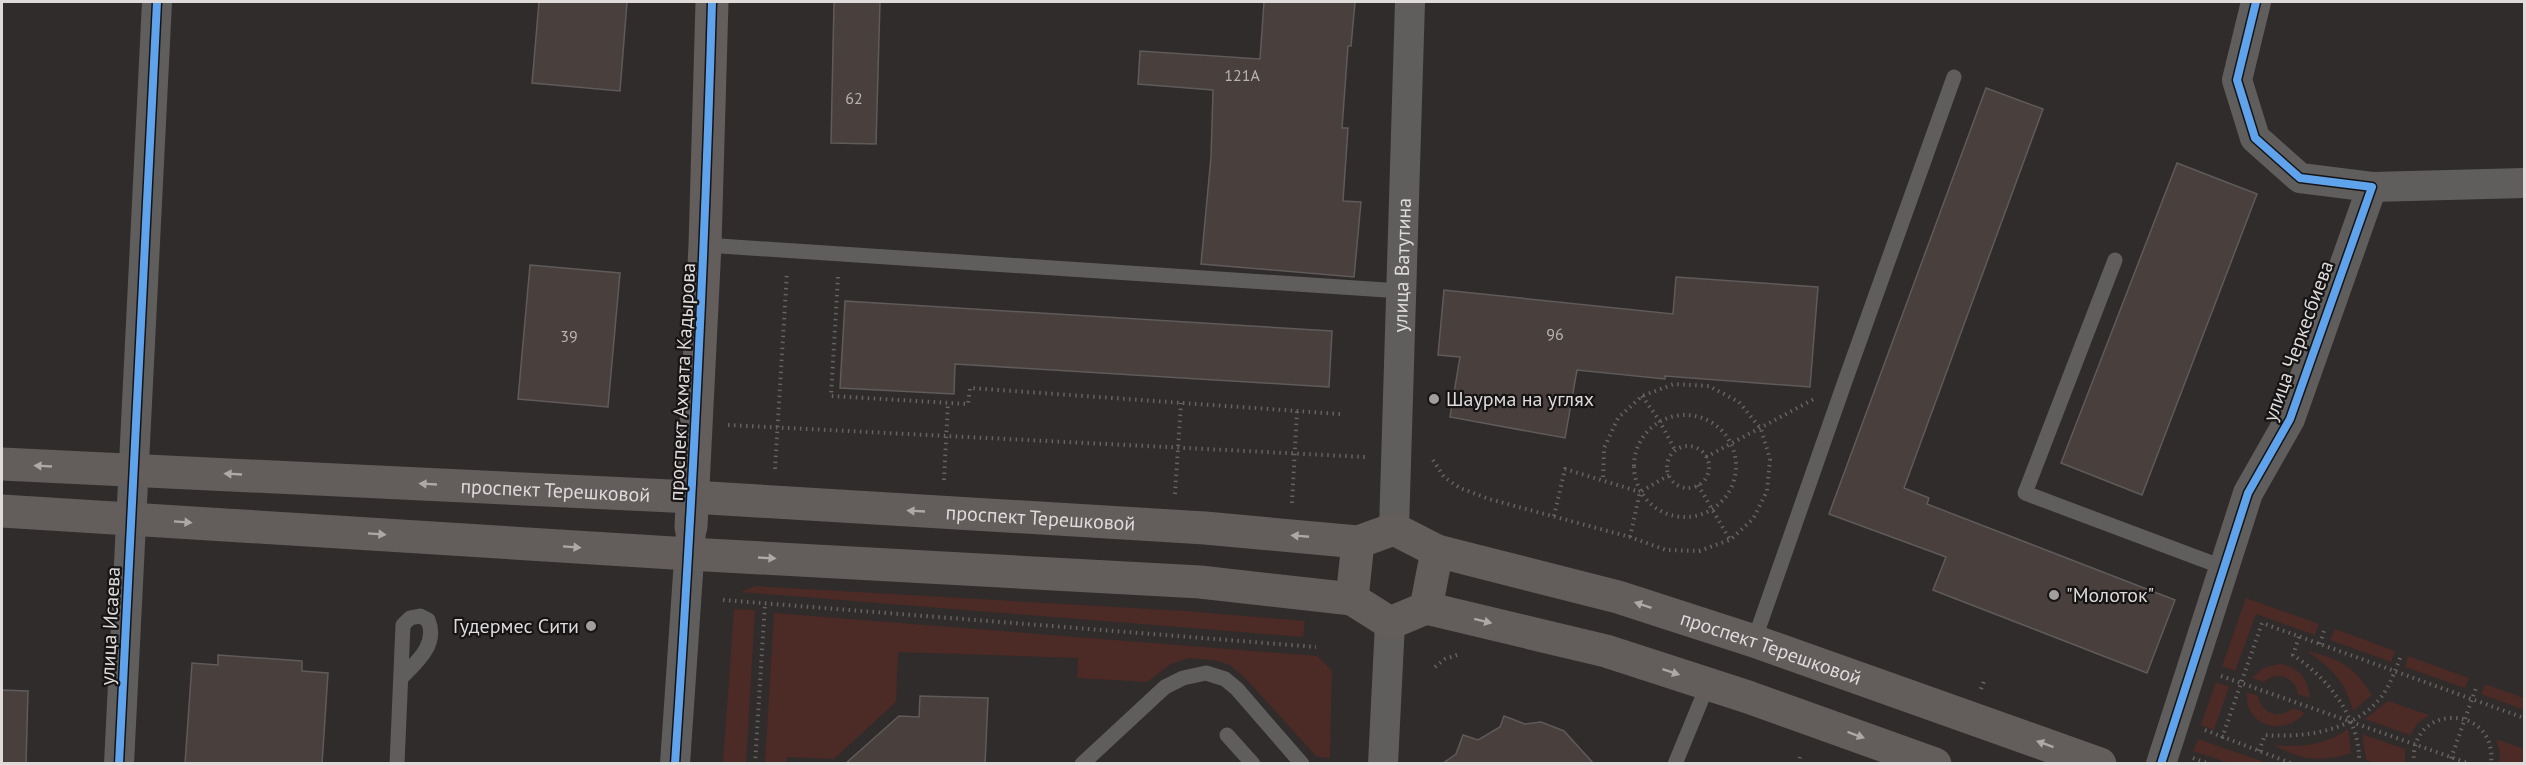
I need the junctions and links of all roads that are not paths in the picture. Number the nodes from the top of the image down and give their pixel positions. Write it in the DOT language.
graph roads {
  1 [pos="157,2"];
  2 [pos="712,2"];
  3 [pos="1410,2"];
  4 [pos="2256,2"];
  5 [pos="1954,77"];
  6 [pos="2524,183"];
  7 [pos="2372,187"];
  8 [pos="705,245"];
  9 [pos="2115,260"];
  10 [pos="1401,291"];
  11 [pos="2,464"];
  12 [pos="134,493"];
  13 [pos="2,511"];
  14 [pos="691,526"];
  15 [pos="1394,529"];
  16 [pos="1358,542"];
  17 [pos="1437,550"];
  18 [pos="2224,568"];
  19 [pos="1352,599"];
  20 [pos="1426,608"];
  21 [pos="1390,623"];
  22 [pos="1754,641"];
  23 [pos="402,676"];
  24 [pos="1708,684"];
  25 [pos="1227,735"];
  26 [pos="120,764"];
  27 [pos="397,764"];
  28 [pos="675,764"];
  29 [pos="1082,764"];
  30 [pos="1253,764"];
  31 [pos="1302,764"];
  32 [pos="1383,764"];
  33 [pos="1675,764"];
  34 [pos="1935,764"];
  35 [pos="2100,764"];
  36 [pos="2162,764"];
  1 -- 12 [label="street, улица Исаева"];
  2 -- 8 [label="main road, проспект Ахмата Кадырова"];
  3 -- 10 [label="street, улица Ватутина"];
  4 -- 7 [label="street"];
  5 -- 22 [label="lane"];
  6 -- 7 [label="street"];
  7 -- 18 [label="street, улица Черкесбиева"];
  8 -- 10 [label="lane"];
  8 -- 14 [label="main road, проспект Ахмата Кадырова"];
  9 -- 18 [label="lane"];
  10 -- 15 [label="street, улица Ватутина"];
  12 -- 11 [label="main road, проспект Терешковой, one-way"];
  12 -- 13 [label="main road, проспект Терешковой"];
  14 -- 12 [label="main road, проспект Терешковой, one-way"];
  12 -- 14 [label="main road, проспект Терешковой, one-way"];
  12 -- 26 [label="street, улица Исаева"];
  16 -- 14 [label="main road, проспект Терешковой, one-way"];
  14 -- 19 [label="main road, проспект Терешковой, one-way"];
  14 -- 28 [label="street, проспект Ахмата Кадырова"];
  15 -- 16 [label="main road"];
  15 -- 17 [label="main road"];
  16 -- 19 [label="main road"];
  17 -- 20 [label="main road"];
  22 -- 17 [label="main road, проспект Терешковой, one-way"];
  18 -- 36 [label="street, улица Черкесбиева"];
  19 -- 21 [label="main road"];
  20 -- 21 [label="main road"];
  20 -- 24 [label="main road, one-way"];
  21 -- 32 [label="street"];
  35 -- 22 [label="main road, проспект Терешковой, one-way"];
  23 -- 27 [label="lane"];
  24 -- 33 [label="lane"];
  24 -- 34 [label="main road, one-way"];
  25 -- 30 [label="lane"];
  29 -- 31 [label="lane"];
}
